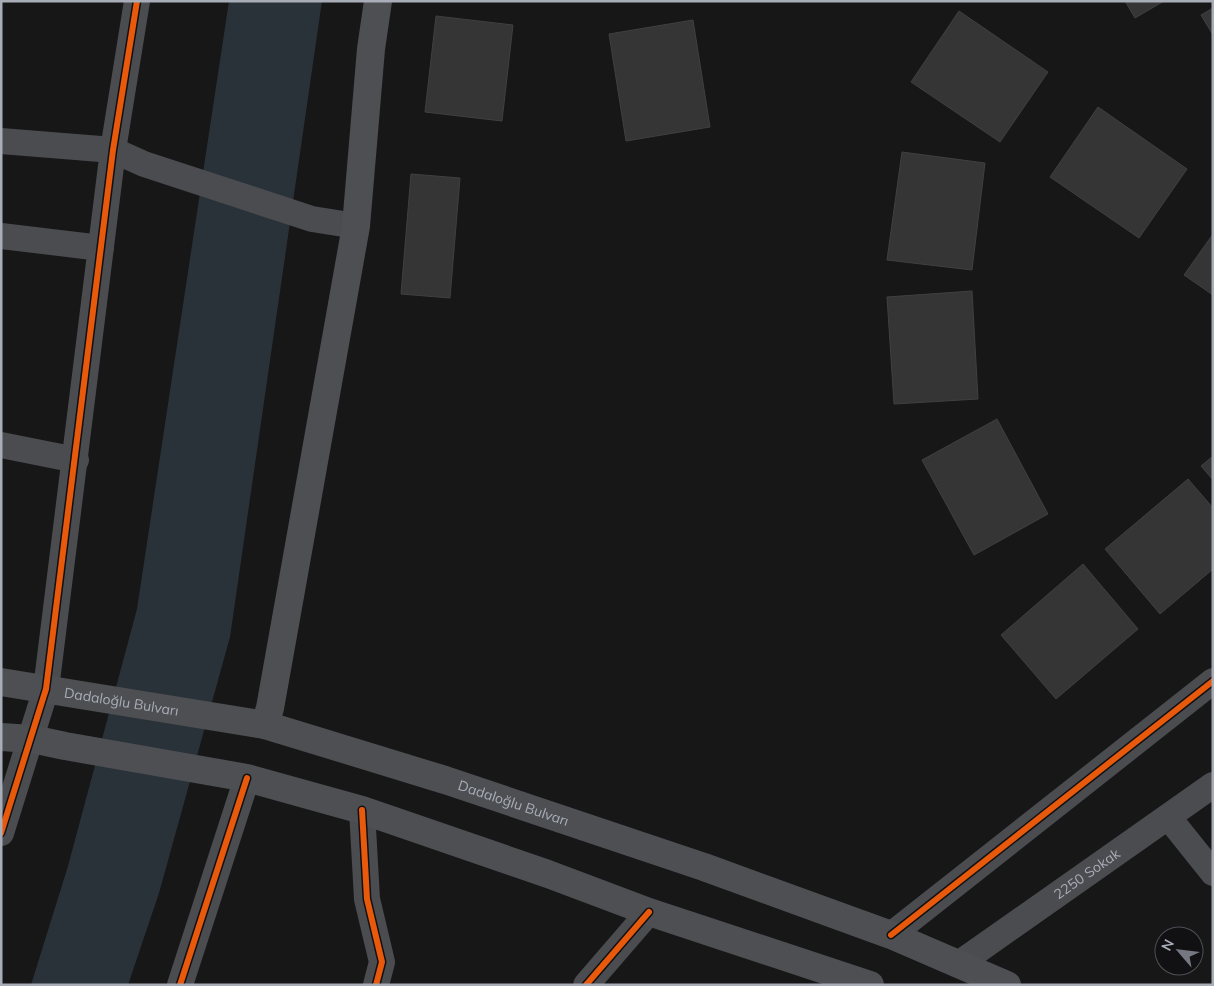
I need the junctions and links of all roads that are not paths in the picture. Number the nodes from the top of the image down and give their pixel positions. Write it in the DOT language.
graph roads {
  1 [pos="138,1"];
  2 [pos="378,1"];
  3 [pos="1,141"];
  4 [pos="113,150"];
  5 [pos="356,226"];
  6 [pos="1,236"];
  7 [pos="101,248"];
  8 [pos="1,445"];
  9 [pos="76,460"];
  10 [pos="1213,681"];
  11 [pos="1,682"];
  12 [pos="46,689"];
  13 [pos="266,725"];
  14 [pos="1,737"];
  15 [pos="32,738"];
  16 [pos="247,778"];
  17 [pos="1213,785"];
  18 [pos="362,810"];
  19 [pos="1169,818"];
  20 [pos="1,833"];
  21 [pos="1213,873"];
  22 [pos="649,912"];
  23 [pos="891,935"];
  24 [pos="960,963"];
  25 [pos="828,979"];
  26 [pos="180,985"];
  27 [pos="376,985"];
  28 [pos="586,985"];
  29 [pos="870,985"];
  30 [pos="1007,985"];
  1 -- 4 [label="street"];
  2 -- 5 [label="main road"];
  3 -- 4 [label="street"];
  4 -- 5 [label="street"];
  4 -- 7 [label="street"];
  5 -- 13 [label="main road"];
  6 -- 7 [label="street"];
  7 -- 9 [label="street"];
  8 -- 9 [label="street"];
  9 -- 12 [label="street"];
  10 -- 23 [label="street"];
  11 -- 12 [label="main road, Dadaloğlu Bulvarı"];
  12 -- 13 [label="main road, Dadaloğlu Bulvarı"];
  12 -- 15 [label="street"];
  13 -- 23 [label="main road, Dadaloğlu Bulvarı"];
  14 -- 15 [label="main road"];
  15 -- 16 [label="main road"];
  15 -- 20 [label="street"];
  16 -- 18 [label="main road"];
  16 -- 26 [label="street"];
  17 -- 19 [label="street, 2250 Sokak"];
  18 -- 22 [label="main road"];
  18 -- 27 [label="street"];
  19 -- 21 [label="street"];
  19 -- 24 [label="street, 2250 Sokak"];
  22 -- 25 [label="main road"];
  22 -- 28 [label="street"];
  23 -- 24 [label="main road, Dadaloğlu Bulvarı"];
  24 -- 30 [label="main road, Dadaloğlu Bulvarı"];
  25 -- 29 [label="main road"];
}
